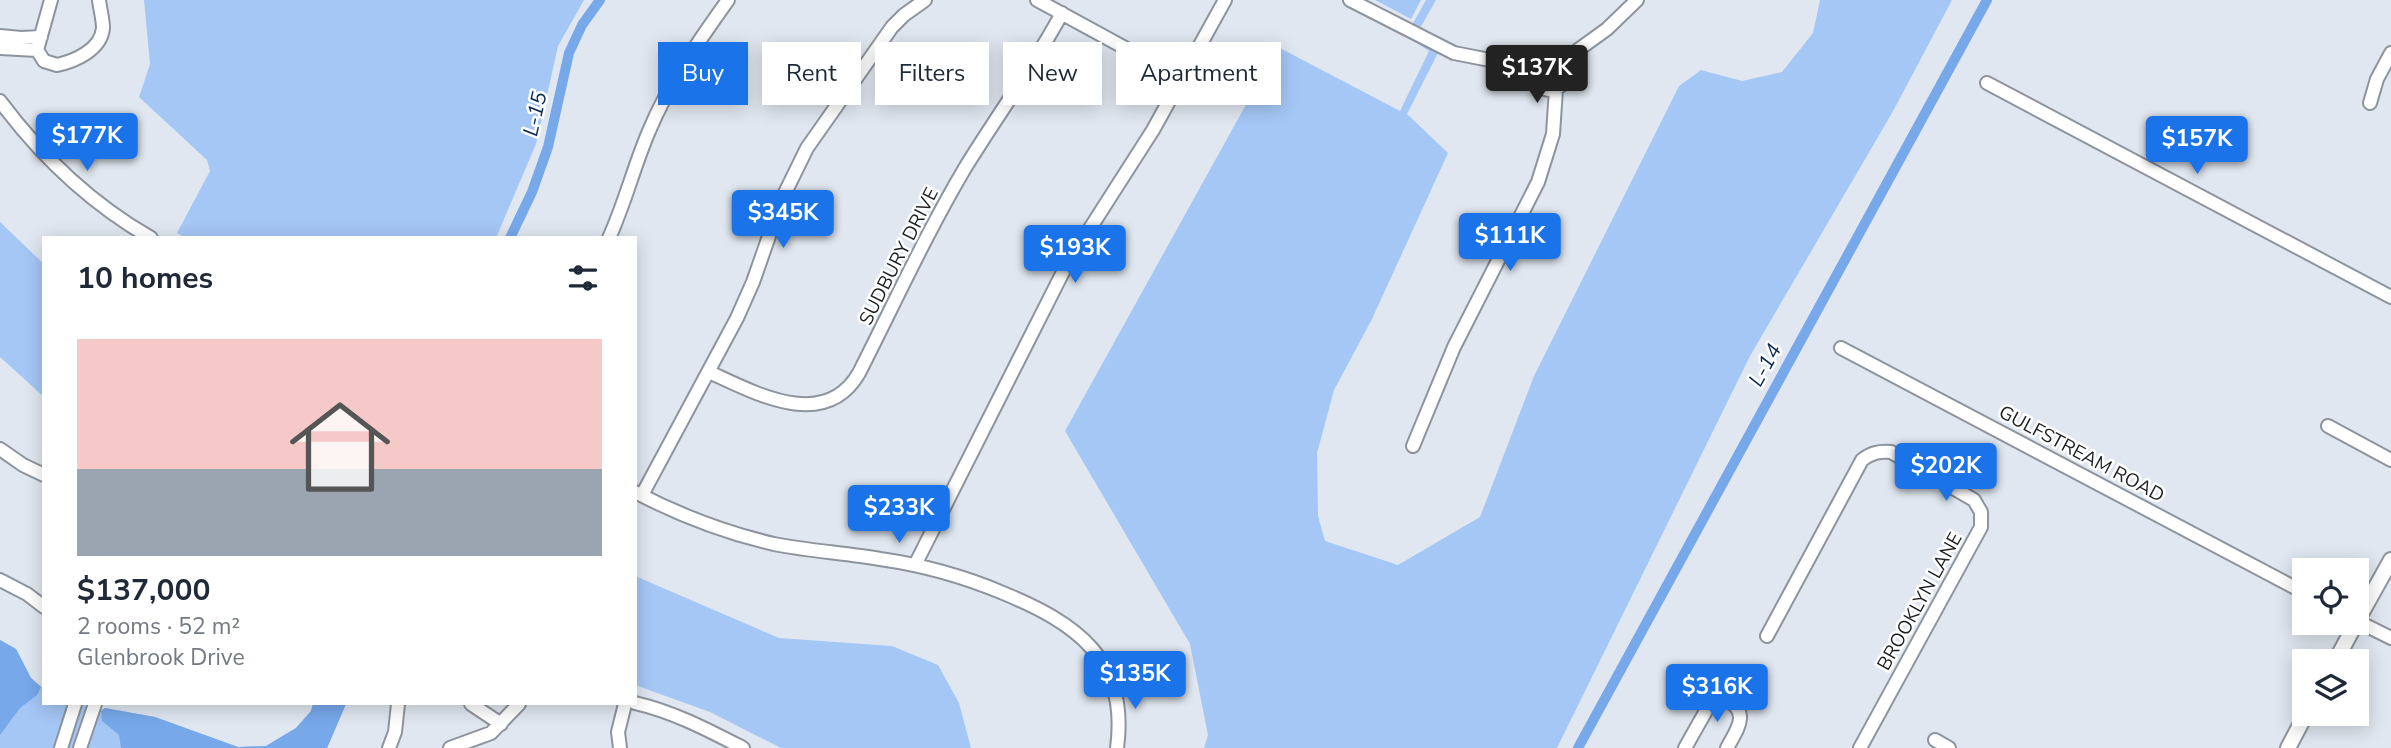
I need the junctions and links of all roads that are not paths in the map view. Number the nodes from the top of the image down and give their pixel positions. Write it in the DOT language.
graph roads {
  1 [pos="51,0"];
  2 [pos="99,0"];
  3 [pos="727,0"];
  4 [pos="925,0"];
  5 [pos="1037,0"];
  6 [pos="1225,0"];
  7 [pos="1350,0"];
  8 [pos="1637,0"];
  9 [pos="1062,13"];
  10 [pos="0,36"];
  11 [pos="41,37"];
  12 [pos="1202,42"];
  13 [pos="1116,43"];
  14 [pos="0,48"];
  15 [pos="37,50"];
  16 [pos="2391,53"];
  17 [pos="1560,63"];
  18 [pos="1536,69"];
  19 [pos="1987,83"];
  20 [pos="1556,89"];
  21 [pos="0,101"];
  22 [pos="2370,103"];
  23 [pos="1167,105"];
  24 [pos="148,236"];
  25 [pos="610,236"];
  26 [pos="2391,297"];
  27 [pos="1841,348"];
  28 [pos="709,372"];
  29 [pos="2328,426"];
  30 [pos="1413,446"];
  31 [pos="0,449"];
  32 [pos="2391,460"];
  33 [pos="42,474"];
  34 [pos="638,494"];
  35 [pos="2391,560"];
  36 [pos="915,565"];
  37 [pos="0,580"];
  38 [pos="2292,586"];
  39 [pos="2369,599"];
  40 [pos="42,605"];
  41 [pos="2369,627"];
  42 [pos="1767,636"];
  43 [pos="2391,638"];
  44 [pos="637,703"];
  45 [pos="75,705"];
  46 [pos="95,705"];
  47 [pos="398,705"];
  48 [pos="472,705"];
  49 [pos="518,705"];
  50 [pos="625,705"];
  51 [pos="501,724"];
  52 [pos="2300,726"];
  53 [pos="1935,740"];
  54 [pos="61,748"];
  55 [pos="80,748"];
  56 [pos="389,748"];
  57 [pos="450,748"];
  58 [pos="620,748"];
  59 [pos="743,748"];
  60 [pos="1117,748"];
  61 [pos="1685,748"];
  62 [pos="1727,748"];
  63 [pos="1860,748"];
  64 [pos="1949,748"];
  65 [pos="2288,748"];
  1 -- 11 [label="street"];
  2 -- 15 [label="street"];
  3 -- 25 [label="street"];
  4 -- 28 [label="street"];
  5 -- 9 [label="street"];
  6 -- 12 [label="street"];
  7 -- 18 [label="street"];
  8 -- 17 [label="street"];
  9 -- 13 [label="street"];
  9 -- 28 [label="street, SUDBURY DRIVE"];
  10 -- 11 [label="street"];
  11 -- 15 [label="street"];
  14 -- 15 [label="street"];
  16 -- 22 [label="street"];
  17 -- 18 [label="street"];
  17 -- 20 [label="street"];
  18 -- 20 [label="street"];
  19 -- 26 [label="street"];
  20 -- 30 [label="street"];
  21 -- 24 [label="street"];
  23 -- 36 [label="street"];
  27 -- 38 [label="street, GULFSTREAM ROAD"];
  28 -- 34 [label="street"];
  29 -- 32 [label="street"];
  31 -- 33 [label="street"];
  34 -- 36 [label="street"];
  35 -- 39 [label="street"];
  36 -- 60 [label="street"];
  37 -- 40 [label="street"];
  41 -- 43 [label="street"];
  42 -- 63 [label="street, BROOKLYN LANE"];
  44 -- 59 [label="street"];
  45 -- 54 [label="street"];
  46 -- 55 [label="street"];
  47 -- 56 [label="street"];
  48 -- 51 [label="street"];
  49 -- 51 [label="street"];
  50 -- 58 [label="street"];
  51 -- 57 [label="street"];
  52 -- 65 [label="street"];
  53 -- 64 [label="street"];
  61 -- 62 [label="street"];
}
